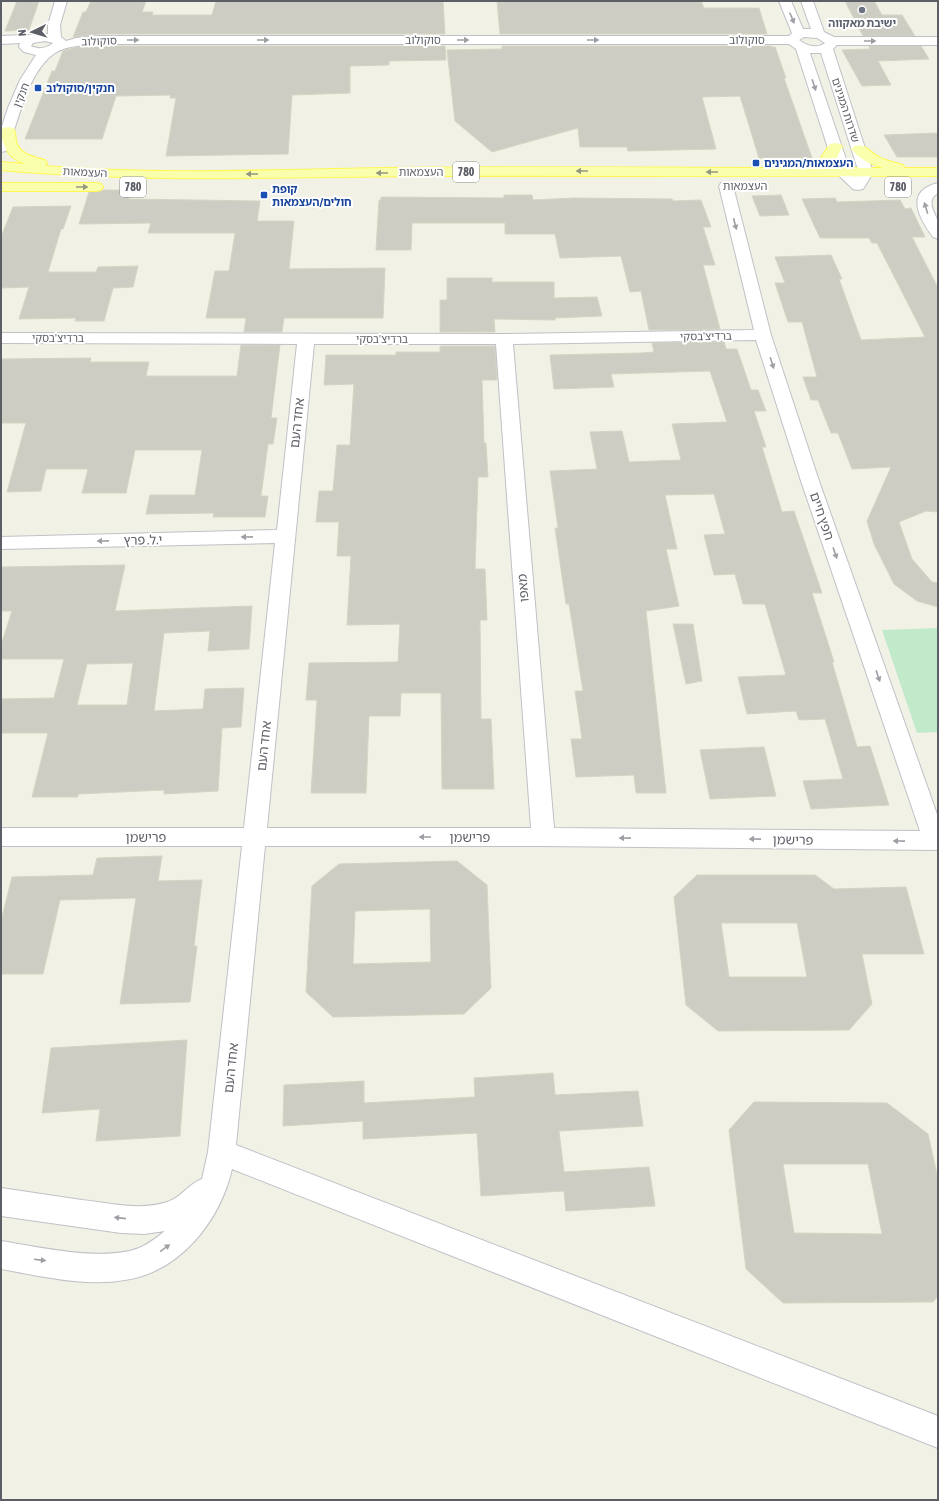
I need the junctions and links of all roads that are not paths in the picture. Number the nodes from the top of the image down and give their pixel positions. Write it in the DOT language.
graph roads {
  1 [pos="61,1"];
  2 [pos="785,1"];
  3 [pos="807,1"];
  4 [pos="56,14"];
  5 [pos="819,34"];
  6 [pos="1,41"];
  7 [pos="798,41"];
  8 [pos="938,41"];
  9 [pos="29,44"];
  10 [pos="828,45"];
  11 [pos="53,46"];
  12 [pos="30,72"];
  13 [pos="7,126"];
  14 [pos="835,147"];
  15 [pos="1,148"];
  16 [pos="859,149"];
  17 [pos="1,166"];
  18 [pos="921,172"];
  19 [pos="938,172"];
  20 [pos="798,173"];
  21 [pos="843,173"];
  22 [pos="866,173"];
  23 [pos="107,174"];
  24 [pos="389,186"];
  25 [pos="726,186"];
  26 [pos="834,186"];
  27 [pos="858,186"];
  28 [pos="872,186"];
  29 [pos="1,187"];
  30 [pos="61,187"];
  31 [pos="916,187"];
  32 [pos="938,187"];
  33 [pos="1,199"];
  34 [pos="938,234"];
  35 [pos="763,335"];
  36 [pos="1,338"];
  37 [pos="306,339"];
  38 [pos="504,339"];
  39 [pos="286,536"];
  40 [pos="1,543"];
  41 [pos="255,836"];
  42 [pos="543,837"];
  43 [pos="1,838"];
  44 [pos="936,841"];
  45 [pos="222,1152"];
  46 [pos="1,1202"];
  47 [pos="1,1255"];
  48 [pos="938,1432"];
  1 -- 4 [label="street"];
  2 -- 7 [label="street, שדרות המגינים, one-way"];
  3 -- 5 [label="street"];
  4 -- 9 [label="street"];
  4 -- 11 [label="street"];
  5 -- 7 [label="street"];
  5 -- 10 [label="street"];
  6 -- 9 [label="street"];
  7 -- 10 [label="street"];
  11 -- 7 [label="street, סוקולוב, one-way"];
  7 -- 14 [label="street, שדרות המגינים, one-way"];
  10 -- 8 [label="street, one-way"];
  9 -- 11 [label="street"];
  9 -- 12 [label="street, חנקין"];
  10 -- 16 [label="street, שדרות המגינים"];
  11 -- 12 [label="street, חנקין"];
  12 -- 13 [label="street, חנקין"];
  13 -- 15 [label="street, חנקין"];
  13 -- 23 [label="main road"];
  14 -- 20 [label="main road"];
  14 -- 21 [label="street, שדרות המגינים"];
  16 -- 18 [label="main road"];
  16 -- 22 [label="street, שדרות המגינים"];
  17 -- 23 [label="main road, העצמאות / 780"];
  18 -- 19 [label="main road, העצמאות / 780"];
  18 -- 22 [label="main road, העצמאות / 780"];
  20 -- 21 [label="main road, העצמאות / 780"];
  20 -- 23 [label="main road, העצמאות / 780, one-way"];
  21 -- 22 [label="main road, העצמאות / 780"];
  21 -- 27 [label="street"];
  22 -- 27 [label="street"];
  30 -- 24 [label="main road, העצמאות / 780, one-way"];
  25 -- 35 [label="street, חפץ חיים, one-way"];
  26 -- 27 [label="main road, 780"];
  27 -- 28 [label="main road, 780"];
  29 -- 30 [label="main road, העצמאות / 780"];
  30 -- 33 [label="main road"];
  31 -- 32 [label="main road, 780"];
  34 -- 32 [label="street, one-way"];
  35 -- 38 [label="street, ברדיצ'בסקי"];
  35 -- 44 [label="street, חפץ חיים, one-way"];
  36 -- 37 [label="street, ברדיצ'בסקי"];
  37 -- 38 [label="street, ברדיצ'בסקי"];
  37 -- 39 [label="street, אחד העם"];
  38 -- 42 [label="street, מאפו"];
  39 -- 40 [label="street, י.ל. פרץ, one-way"];
  39 -- 41 [label="street, אחד העם"];
  42 -- 41 [label="street, פרישמן, one-way"];
  41 -- 43 [label="street, פרישמן"];
  41 -- 45 [label="street, אחד העם"];
  44 -- 42 [label="street, פרישמן, one-way"];
  45 -- 46 [label="street, אחד העם, one-way"];
  47 -- 45 [label="street, אחד העם, one-way"];
  45 -- 48 [label="street"];
}
